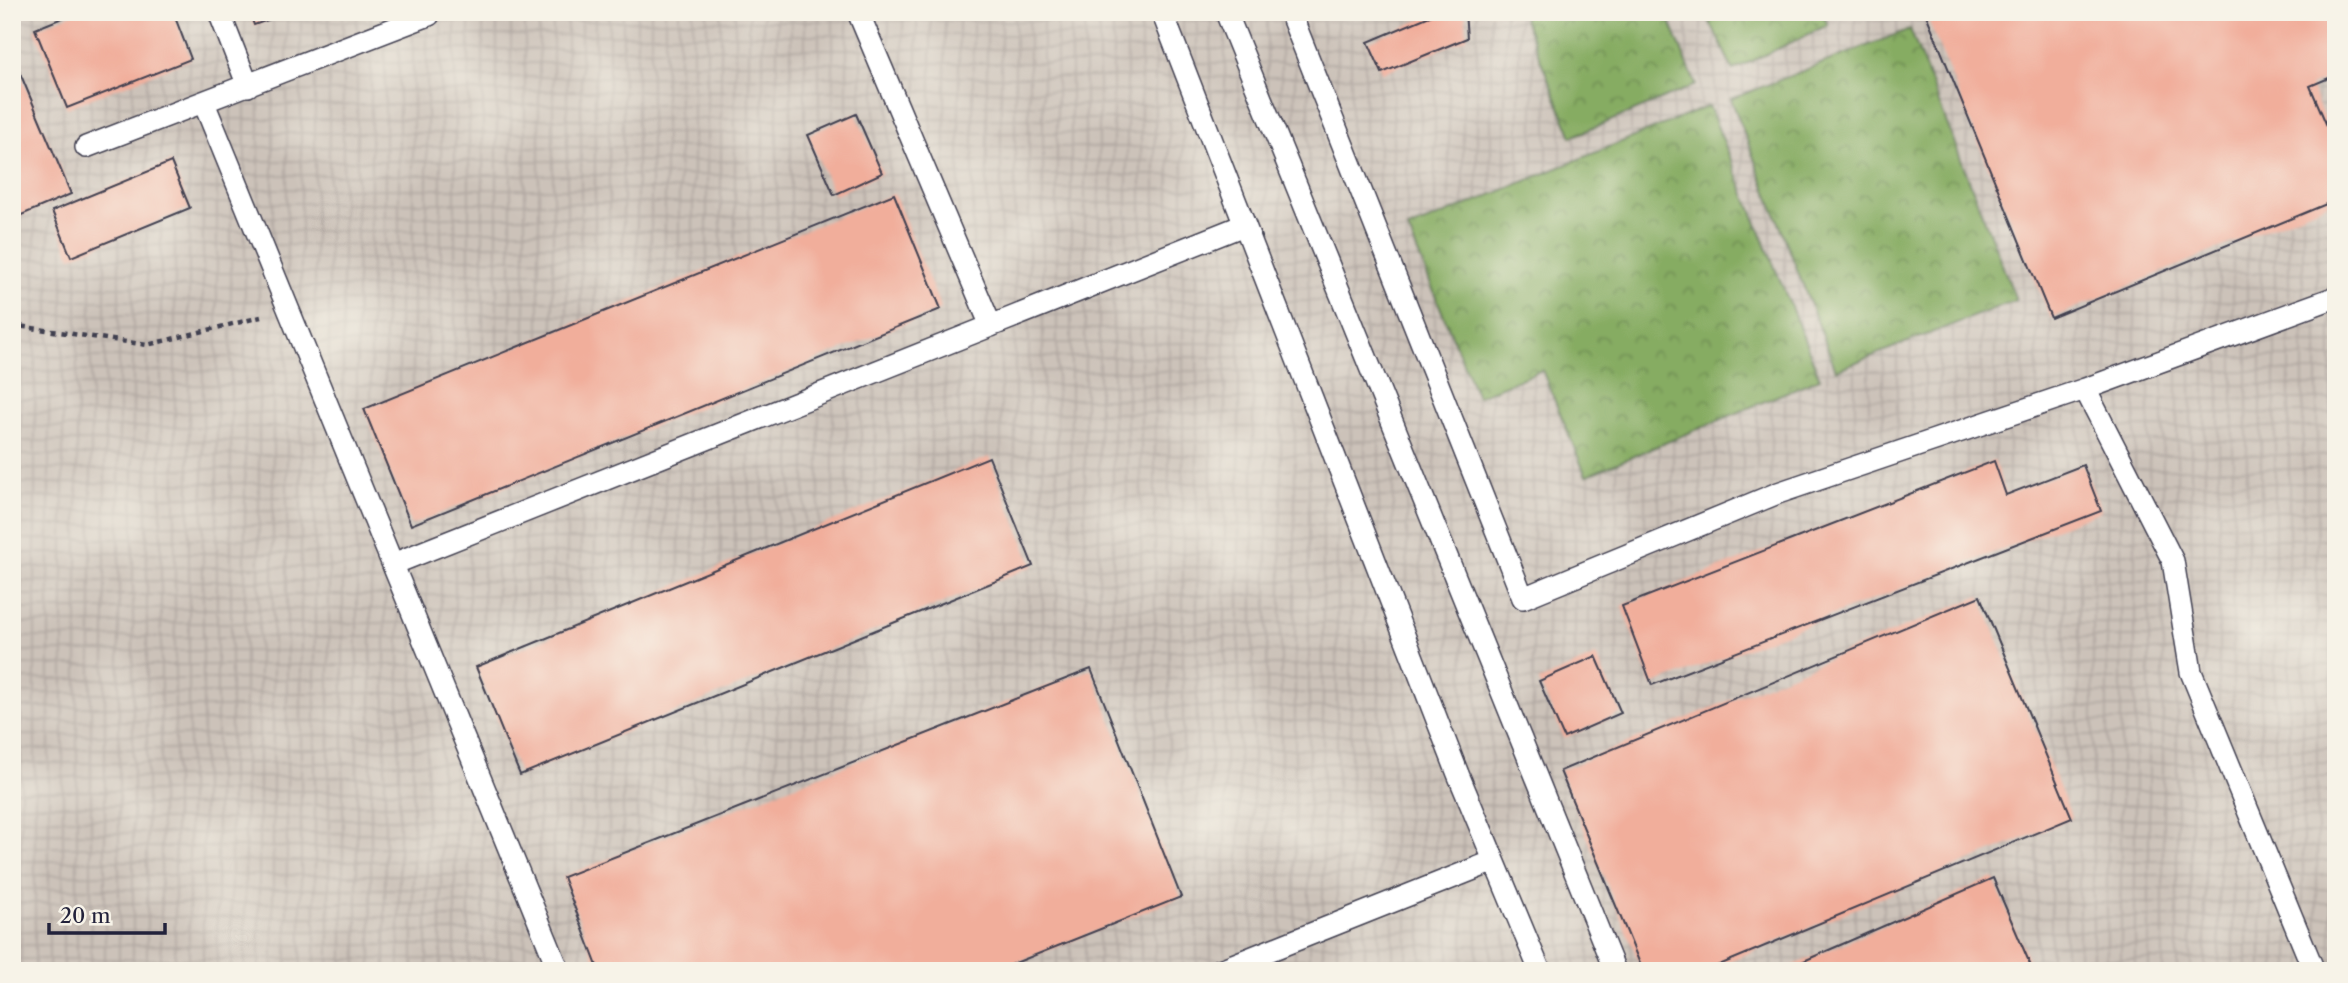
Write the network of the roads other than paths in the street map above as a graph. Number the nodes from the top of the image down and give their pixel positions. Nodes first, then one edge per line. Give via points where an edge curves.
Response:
1 (219, 12) edge
2 (858, 12) edge
3 (1161, 12) edge
4 (1226, 12) edge
5 (1290, 12) edge
6 (429, 15) dead end
7 (248, 86) junction
8 (204, 103) junction
9 (86, 147) dead end
10 (1244, 225) junction
11 (2336, 297) edge
12 (991, 326) junction
13 (2085, 389) junction
14 (393, 564) junction
15 (1494, 861) junction
16 (559, 971) edge
17 (1218, 971) edge
18 (1540, 971) edge
19 (1615, 971) edge
20 (2314, 971) edge

1 - 7 lane
2 - 12 lane
3 - 10 lane
4 - 19 lane
5 - 13 lane via 1523,598 1778,493
6 - 7 lane
7 - 8 lane
8 - 9 lane
8 - 14 lane
10 - 12 lane
10 - 15 lane
11 - 13 lane
12 - 14 lane
13 - 20 lane via 2173,561 2191,672
14 - 16 lane
15 - 17 lane
15 - 18 lane

